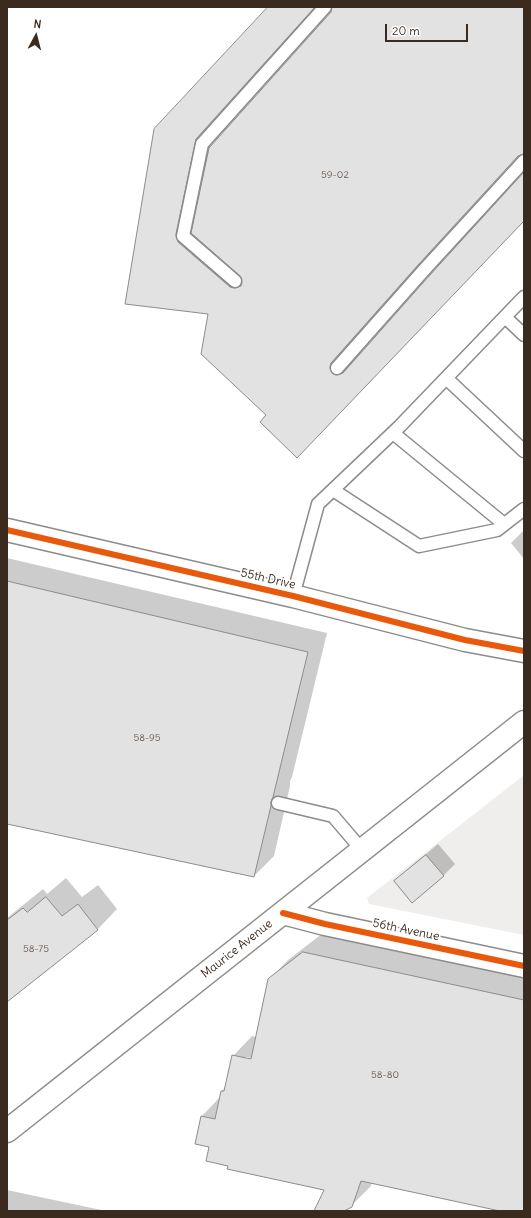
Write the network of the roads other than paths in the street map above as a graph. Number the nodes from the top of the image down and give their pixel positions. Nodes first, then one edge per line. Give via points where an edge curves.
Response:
1 (325, 7) edge
2 (524, 161) edge
3 (235, 281) dead end
4 (524, 297) edge
5 (504, 317) junction
6 (524, 335) edge
7 (337, 368) dead end
8 (446, 378) junction
9 (393, 433) junction
10 (524, 451) edge
11 (333, 490) junction
12 (524, 509) edge
13 (504, 524) junction
14 (7, 530) edge
15 (293, 596) junction
16 (524, 651) edge
17 (524, 722) edge
18 (278, 803) dead end
19 (362, 850) junction
20 (283, 913) junction
21 (524, 966) edge
22 (7, 1131) edge

1 - 3 lane via 202,144 183,236
2 - 7 lane
4 - 5 lane
5 - 6 lane
5 - 8 lane
8 - 9 lane
8 - 10 lane
9 - 11 lane
9 - 13 lane
11 - 13 lane via 419,546 497,530
11 - 15 lane via 318,504
12 - 13 lane
14 - 15 street, 55th Drive
15 - 16 street, 55th Drive via 465,640
17 - 19 street, Maurice Avenue
18 - 19 lane via 332,816
19 - 20 street, Maurice Avenue
20 - 21 street, 56th Avenue
20 - 22 street, Maurice Avenue

